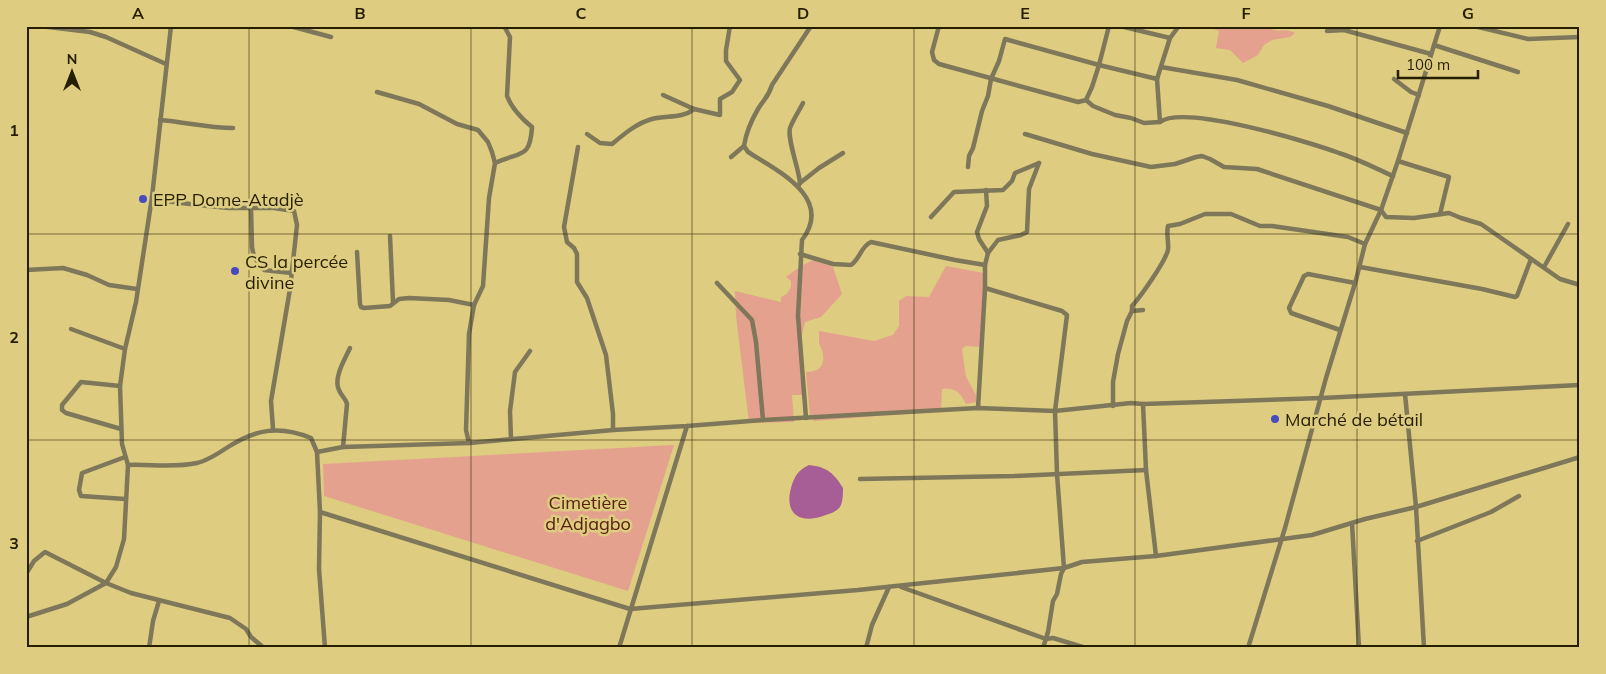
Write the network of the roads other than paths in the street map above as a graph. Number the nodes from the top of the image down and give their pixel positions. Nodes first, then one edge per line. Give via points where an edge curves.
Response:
1 (40, 26) edge
2 (171, 26) edge
3 (290, 26) edge
4 (504, 26) edge
5 (730, 26) edge
6 (810, 26) edge
7 (939, 26) edge
8 (1109, 26) edge
9 (1120, 26) edge
10 (1179, 26) edge
11 (1440, 26) edge
12 (1474, 26) edge
13 (1327, 31) dead end
14 (331, 37) dead end
15 (1580, 37) edge
16 (1170, 38) junction
17 (1434, 45) junction
18 (1432, 54) junction
19 (166, 64) junction
20 (1099, 65) junction
21 (1161, 67) junction
22 (1518, 72) dead end
23 (991, 79) junction
24 (1157, 79) junction
25 (1394, 79) dead end
26 (378, 92) dead end
27 (663, 95) dead end
28 (1419, 95) junction
29 (1086, 100) junction
30 (803, 103) dead end
31 (694, 109) junction
32 (160, 120) junction
33 (1160, 122) junction
34 (232, 128) dead end
35 (1407, 132) junction
36 (587, 134) dead end
37 (1025, 134) dead end
38 (744, 146) junction
39 (578, 147) dead end
40 (843, 154) dead end
41 (731, 157) dead end
42 (1398, 161) junction
43 (495, 164) junction
44 (968, 167) dead end
45 (1393, 176) junction
46 (799, 184) junction
47 (986, 190) junction
48 (152, 198) junction
49 (251, 208) junction
50 (1381, 210) junction
51 (1440, 214) junction
52 (931, 217) dead end
53 (1568, 224) dead end
54 (390, 236) dead end
55 (1365, 244) junction
56 (357, 252) dead end
57 (988, 253) junction
58 (800, 254) junction
59 (1531, 259) junction
60 (985, 265) junction
61 (1360, 267) junction
62 (1544, 267) junction
63 (26, 270) edge
64 (291, 272) junction
65 (717, 283) dead end
66 (1355, 283) junction
67 (1580, 285) edge
68 (985, 288) junction
69 (137, 289) junction
70 (393, 302) junction
71 (474, 305) junction
72 (1143, 310) dead end
73 (1132, 311) junction
74 (70, 329) dead end
75 (1340, 330) junction
76 (350, 348) dead end
77 (125, 349) junction
78 (530, 351) dead end
79 (1580, 385) edge
80 (120, 386) junction
81 (1405, 394) junction
82 (1322, 398) junction
83 (1143, 404) junction
84 (1113, 406) junction
85 (978, 408) junction
86 (1055, 411) junction
87 (806, 418) junction
88 (763, 420) junction
89 (687, 426) junction
90 (121, 429) junction
91 (273, 429) junction
92 (613, 430) junction
93 (511, 439) junction
94 (469, 443) junction
95 (343, 447) junction
96 (317, 452) junction
97 (125, 457) junction
98 (1580, 457) edge
99 (128, 466) junction
100 (1146, 470) junction
101 (1057, 474) junction
102 (860, 479) dead end
103 (1519, 496) dead end
104 (124, 499) junction
105 (1416, 507) junction
106 (320, 512) junction
107 (1352, 523) junction
108 (1282, 539) junction
109 (1417, 540) junction
110 (1156, 556) junction
111 (1064, 568) junction
112 (26, 574) edge
113 (106, 583) junction
114 (889, 586) junction
115 (897, 586) junction
116 (159, 601) junction
117 (630, 609) junction
118 (26, 617) edge
119 (1046, 639) junction
120 (149, 648) edge
121 (264, 648) edge
122 (325, 648) edge
123 (619, 648) edge
124 (866, 648) edge
125 (1043, 648) edge
126 (1086, 648) edge
127 (1248, 648) edge
128 (1359, 648) edge
129 (1424, 648) edge

1 - 19 street via 90,32
2 - 19 street
3 - 14 street
4 - 43 street via 510,37 507,96 521,118 532,127 529,146 524,153
5 - 31 street via 726,61 740,80 732,92 720,99 720,115
6 - 38 street via 759,108 746,132
7 - 23 street via 932,52 934,60
8 - 20 street
9 - 16 street
10 - 16 street
11 - 17 street
12 - 15 street via 1528,39
13 - 18 street via 1344,30
16 - 21 street
17 - 18 street
17 - 22 street
18 - 28 street
19 - 32 street
20 - 23 street via 1005,39
20 - 24 street
20 - 29 street
21 - 24 street
21 - 35 street via 1237,80
23 - 29 street via 1078,102
23 - 44 street
24 - 33 street
25 - 28 street
26 - 43 street via 419,104 457,124 478,130 488,142
27 - 31 street
28 - 35 street
29 - 33 street via 1115,115 1144,123
30 - 46 street via 789,135
31 - 36 street via 686,115 639,124 612,144 600,143
32 - 34 street
32 - 48 street
33 - 45 street via 1165,118 1190,118 1260,129 1340,153
35 - 42 street
37 - 50 street via 1151,167 1202,156 1224,167 1256,169
38 - 41 street
38 - 46 street via 748,152
39 - 92 street via 564,227 567,242 577,254 577,282 588,298 606,355
40 - 46 street
42 - 45 street
42 - 51 street via 1449,177
43 - 71 street via 489,198 483,286
45 - 50 street
46 - 58 street via 811,210
47 - 52 street via 954,192
47 - 57 street via 987,206 977,232
47 - 57 street via 1003,190 1015,173 1039,163 1029,189 1027,232 998,240
48 - 49 street
48 - 69 street
49 - 64 street via 250,235 254,257 264,270
49 - 64 street via 294,211 296,225
50 - 51 street via 1386,217 1393,218
50 - 55 street
51 - 59 street via 1449,213 1481,224
53 - 62 street
54 - 70 street
55 - 61 street
55 - 73 street via 1348,237 1260,226 1231,214 1205,214 1168,226 1168,249 1159,269 1132,306
56 - 70 street via 361,307 390,306
57 - 60 street
58 - 60 street via 851,266 871,242
58 - 87 street via 798,316
59 - 61 street via 1515,297
59 - 62 street
60 - 68 street
61 - 66 street
62 - 67 street via 1560,279
63 - 69 street via 63,268 110,285
64 - 91 street via 271,401
65 - 88 street via 752,320
66 - 75 street
66 - 75 street via 1308,274 1304,276 1289,308 1291,312
68 - 85 street
68 - 86 street via 1067,315
69 - 77 street
70 - 71 street via 429,298
71 - 94 street via 469,334 466,430
72 - 73 street
73 - 84 street via 1116,364
74 - 77 street
75 - 82 street
76 - 95 street via 338,384 347,404
77 - 80 street
78 - 93 street via 515,372 510,411
79 - 81 street
80 - 90 street
80 - 90 street via 81,382 62,405 62,410
81 - 82 street
81 - 105 street
82 - 83 street
82 - 108 street
83 - 84 street
83 - 100 street
84 - 86 street
85 - 86 street
85 - 87 street
86 - 101 street
87 - 88 street
88 - 89 street
89 - 92 street
89 - 117 street
90 - 97 street
91 - 96 street via 298,432 311,438
91 - 99 street via 238,440 198,463
92 - 93 street
93 - 94 street
94 - 95 street
95 - 96 street
96 - 106 street
97 - 99 street
97 - 104 street via 82,473 79,490 81,496
98 - 105 street
99 - 104 street
100 - 101 street
100 - 110 street
101 - 102 street
101 - 111 street
103 - 109 street via 1491,512
104 - 113 street via 124,539 116,567
105 - 107 street
105 - 109 street
106 - 117 street
106 - 122 street via 319,569
107 - 108 street via 1312,535
107 - 128 street
108 - 110 street
108 - 127 street
109 - 129 street
110 - 111 street via 1082,562
111 - 115 street
111 - 119 street via 1053,601
112 - 113 street via 45,552
113 - 116 street
113 - 118 street via 67,604
114 - 115 street
114 - 117 street
114 - 124 street
115 - 119 street
116 - 120 street
116 - 121 street via 230,618
117 - 123 street
119 - 125 street
119 - 126 street via 1053,638

